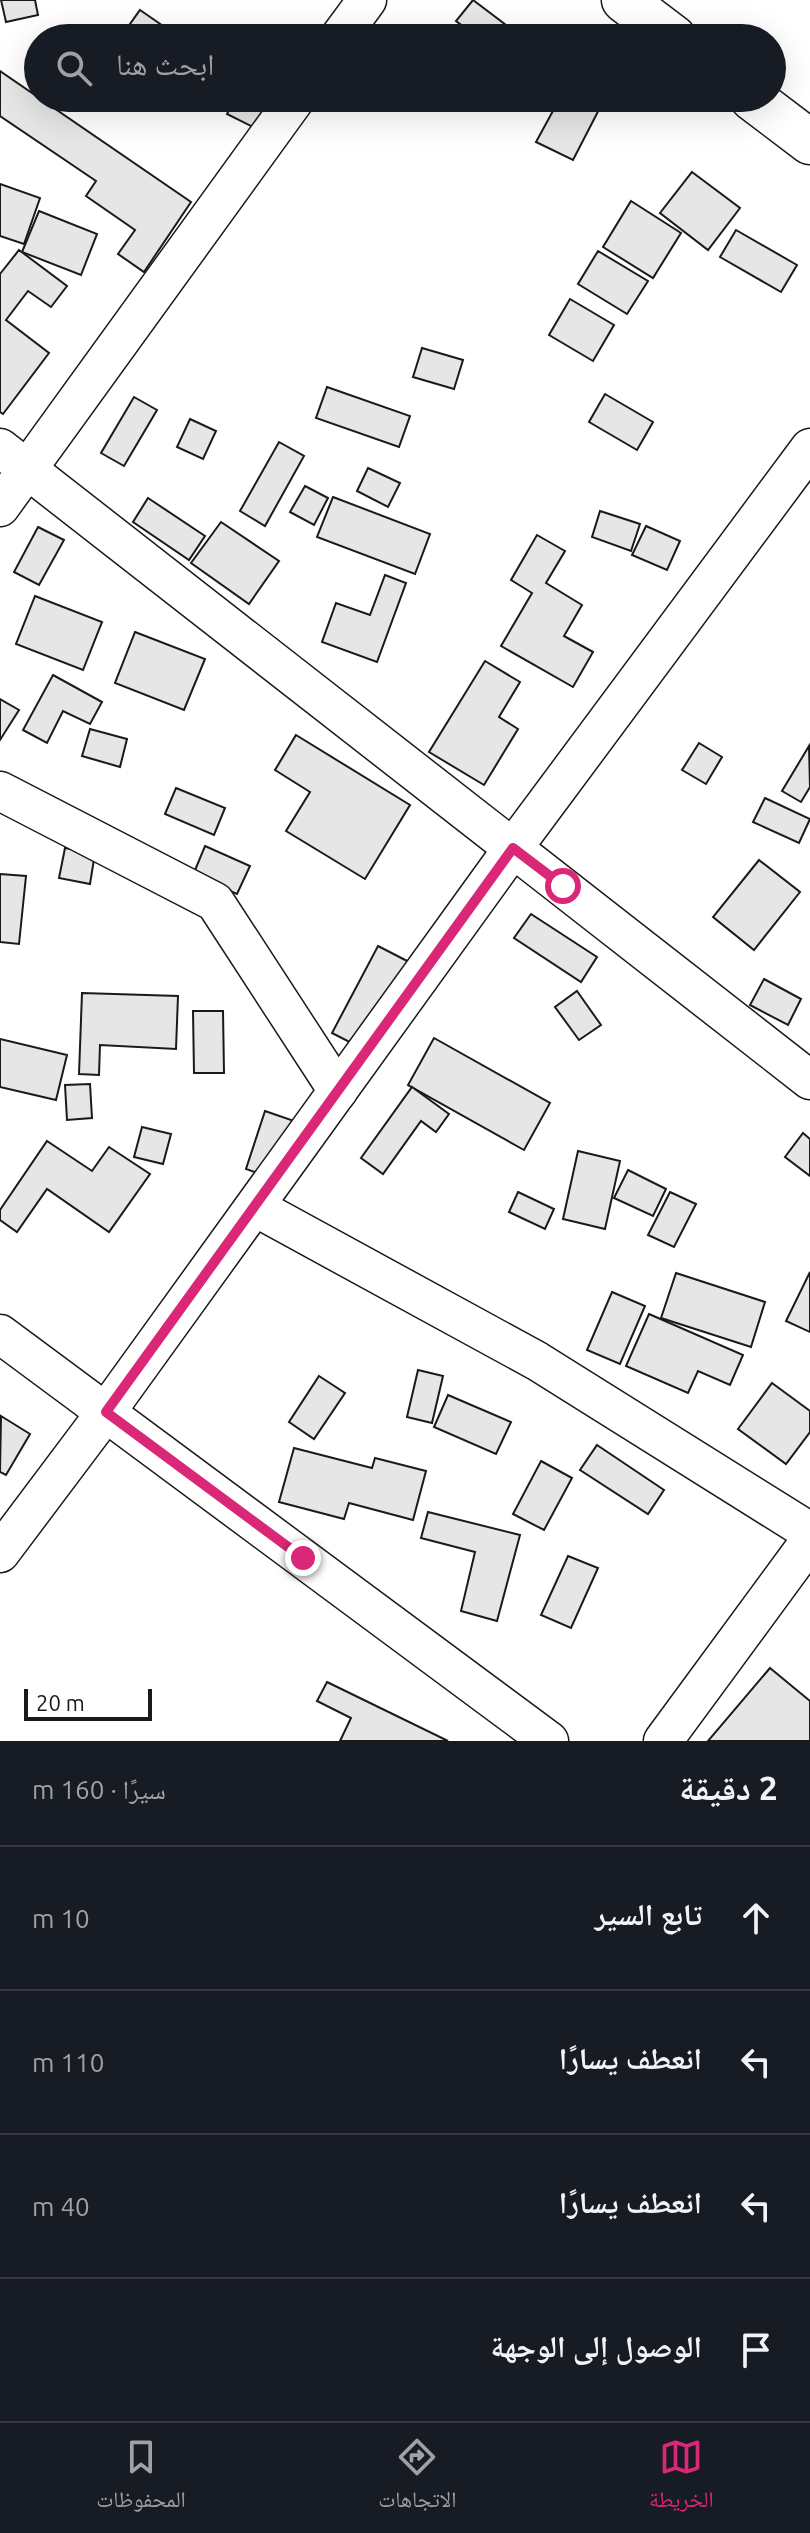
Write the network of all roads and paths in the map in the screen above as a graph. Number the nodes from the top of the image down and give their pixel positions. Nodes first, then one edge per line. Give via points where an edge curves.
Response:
1 (367, 0) edge
2 (624, 0) edge
3 (349, 24) edge
4 (656, 24) edge
5 (285, 112) edge
6 (770, 112) edge
7 (810, 142) edge
8 (810, 448) edge
9 (14, 459) edge
10 (0, 507) edge
11 (0, 791) edge
12 (513, 848) junction
13 (810, 1080) edge
14 (338, 1091) junction
15 (255, 1207) junction
16 (0, 1334) edge
17 (106, 1412) junction
18 (810, 1532) edge
19 (810, 1541) edge
20 (0, 1553) edge
21 (549, 1741) edge
22 (663, 1741) edge

1 - 3 street
2 - 4 highway
5 - 9 street
6 - 7 highway
8 - 12 street
9 - 10 street
9 - 12 street
11 - 14 street via 215,902
12 - 13 street
12 - 14 street
14 - 15 street
15 - 17 street
15 - 18 street via 537,1361
16 - 17 street
17 - 20 street
17 - 21 street
19 - 22 street

